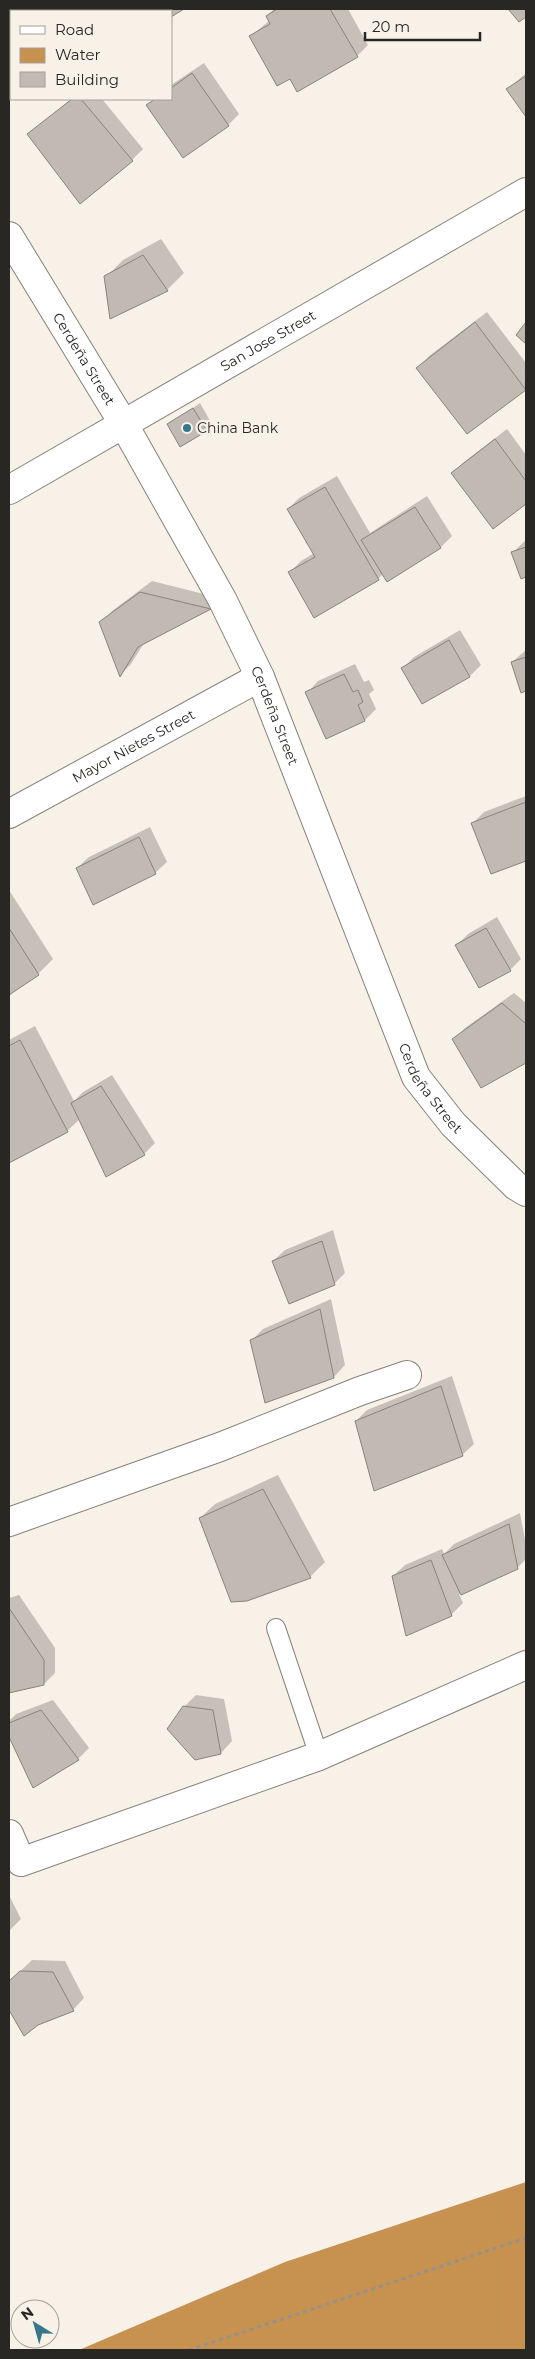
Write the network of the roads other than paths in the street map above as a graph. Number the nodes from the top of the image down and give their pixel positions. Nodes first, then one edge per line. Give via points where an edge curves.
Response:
1 (526, 192) edge
2 (9, 236) edge
3 (123, 423) junction
4 (9, 490) edge
5 (260, 677) junction
6 (9, 814) edge
7 (526, 1192) edge
8 (407, 1376) dead end
9 (9, 1522) edge
10 (276, 1628) dead end
11 (526, 1665) edge
12 (319, 1756) junction
13 (9, 1834) edge

1 - 3 street, San Jose Street
2 - 3 street, Cerdeña Street
3 - 4 street, San Jose Street
3 - 5 street, Cerdeña Street via 222,599
5 - 6 street, Mayor Nietes Street
5 - 7 street, Cerdeña Street via 416,1076 453,1124
8 - 9 street
10 - 12 lane
11 - 12 street
12 - 13 street via 21,1862

